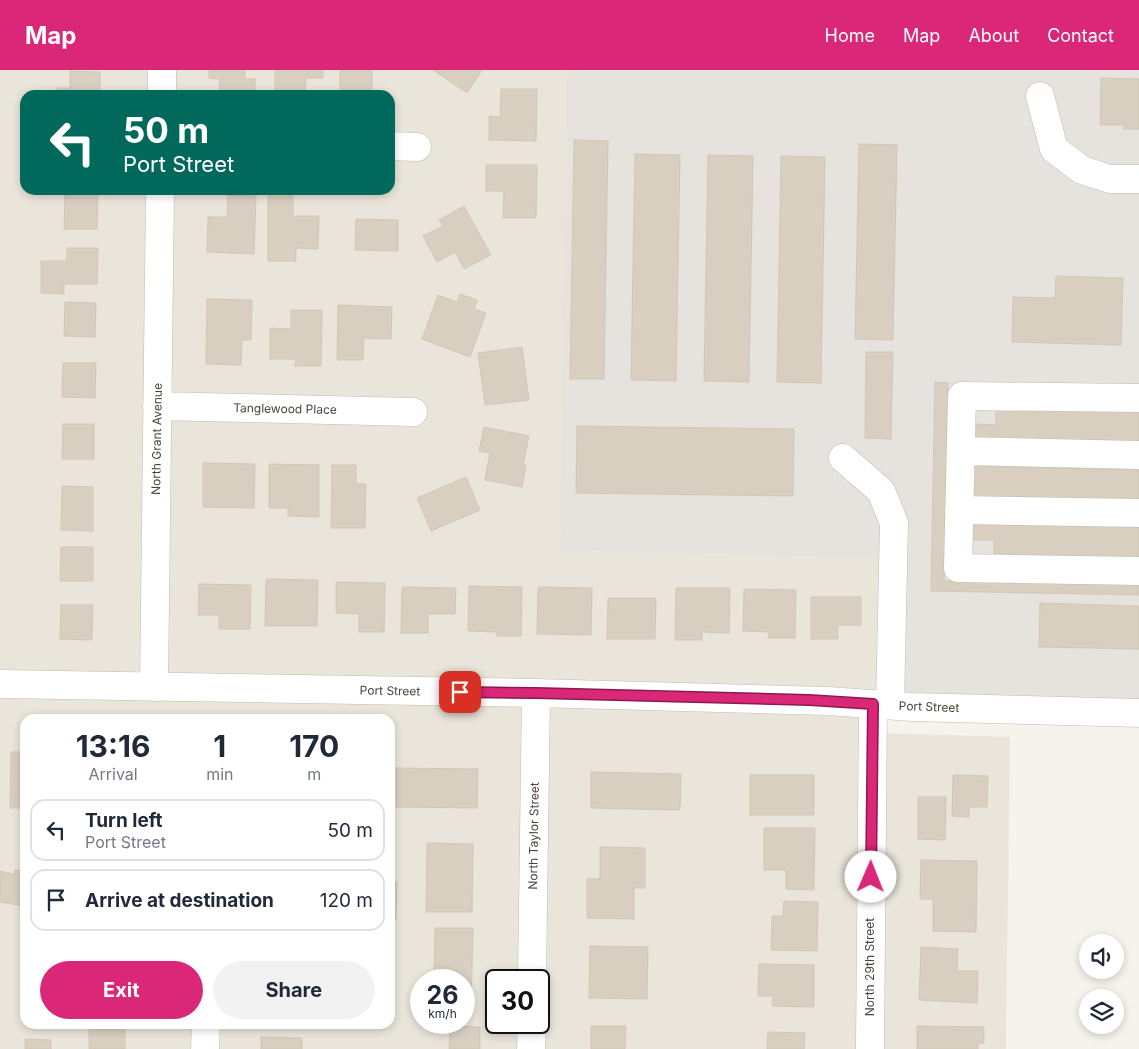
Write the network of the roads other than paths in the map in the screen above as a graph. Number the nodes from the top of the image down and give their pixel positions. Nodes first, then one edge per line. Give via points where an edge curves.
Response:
1 (162, 70) edge
2 (162, 90) edge
3 (1040, 96) dead end
4 (395, 146) edge
5 (417, 147) dead end
6 (1139, 179) edge
7 (160, 195) edge
8 (1139, 398) edge
9 (157, 406) junction
10 (413, 412) dead end
11 (961, 451) junction
12 (1139, 455) edge
13 (843, 458) dead end
14 (959, 510) junction
15 (1139, 513) edge
16 (1139, 571) edge
17 (0, 684) edge
18 (154, 688) junction
19 (536, 693) junction
20 (881, 705) junction
21 (1139, 713) edge
22 (532, 969) edge
23 (206, 1029) edge
24 (532, 1034) edge
25 (205, 1049) edge
26 (532, 1049) edge
27 (870, 1049) edge

1 - 2 street
3 - 6 street via 1054,149 1082,170 1110,179
4 - 5 street
7 - 9 street, North Grant Avenue
8 - 11 street via 962,396
9 - 10 street, Tanglewood Place
9 - 18 street, North Grant Avenue
11 - 12 street
11 - 14 street
13 - 20 street, North 29th Street via 881,491 894,523
14 - 15 street
14 - 16 street via 958,568
17 - 18 street, Port Street
18 - 19 street, Port Street
19 - 20 street, Port Street via 818,700
19 - 22 street, North Taylor Street
20 - 21 street, Port Street
20 - 27 street, North 29th Street
23 - 25 street
24 - 26 street

